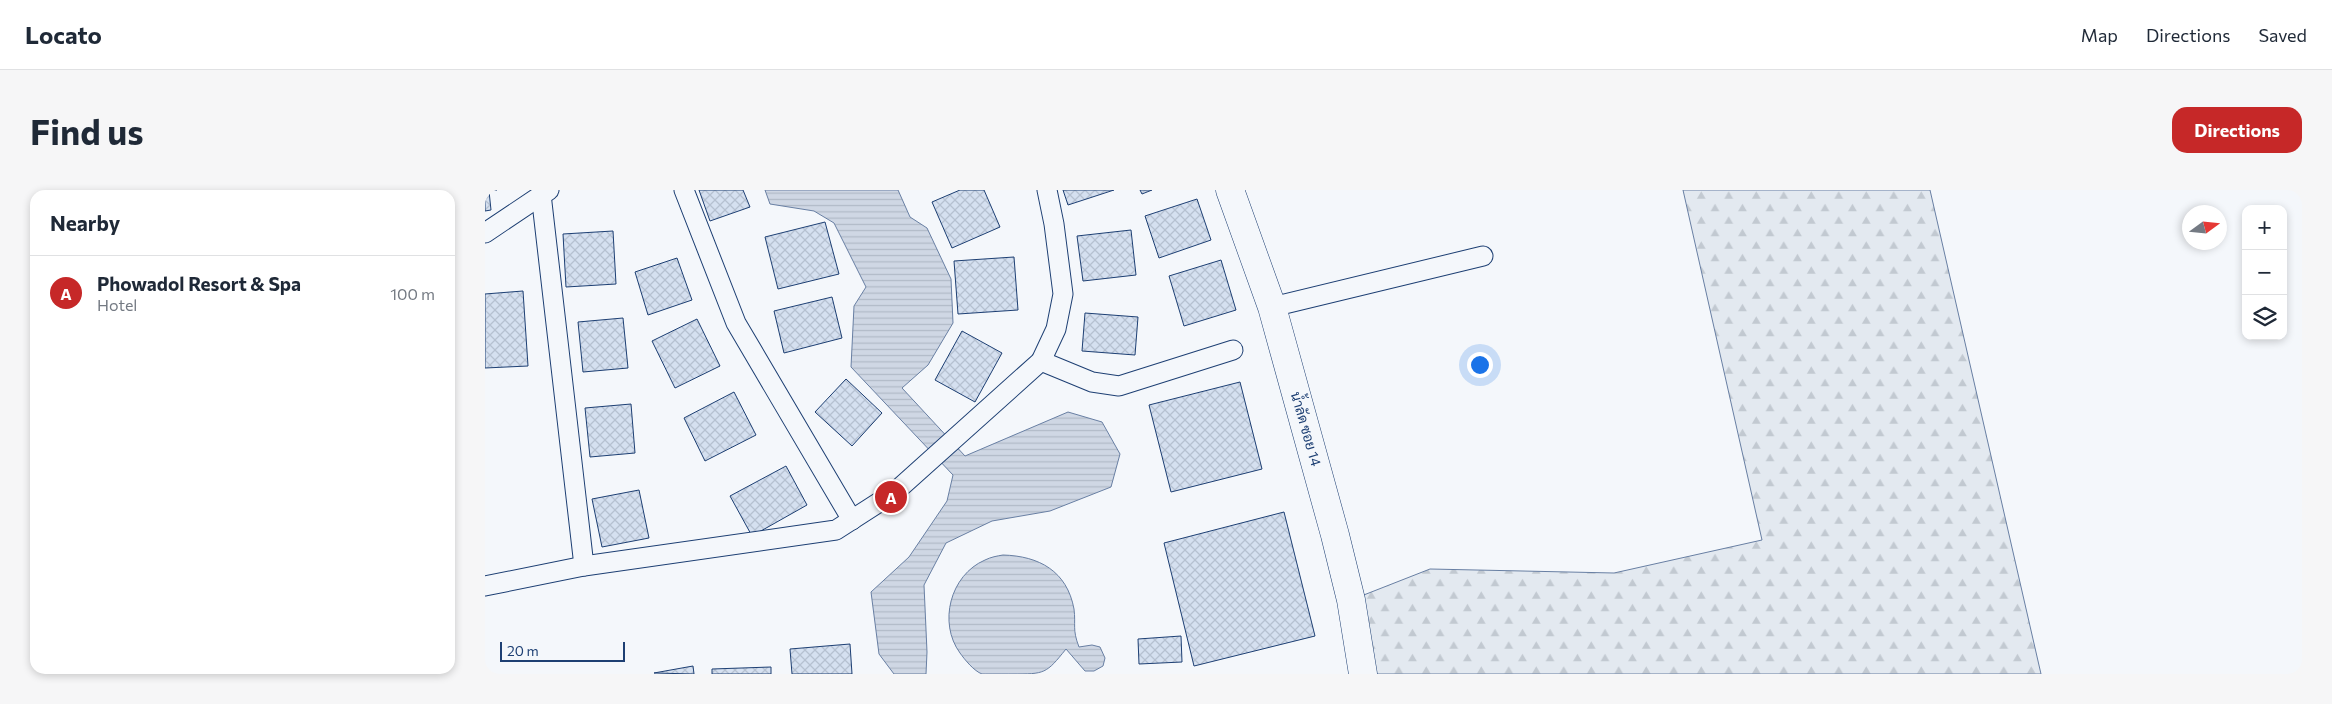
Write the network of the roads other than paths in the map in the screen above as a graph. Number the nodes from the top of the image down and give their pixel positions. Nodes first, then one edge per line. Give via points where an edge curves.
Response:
1 (684, 190) edge
2 (1047, 190) edge
3 (1230, 190) edge
4 (545, 192) edge
5 (485, 233) edge
6 (1483, 256) dead end
7 (1272, 307) junction
8 (1233, 350) dead end
9 (1041, 361) junction
10 (852, 520) junction
11 (584, 566) junction
12 (485, 586) edge
13 (1363, 674) edge

1 - 10 lane via 736,323
2 - 9 lane via 1063,294 1056,329
3 - 7 street, น้ำลัด ซอย 14
4 - 5 lane
4 - 11 lane
6 - 7 lane
7 - 13 street, น้ำลัด ซอย 14 via 1335,535 1351,600
8 - 9 lane via 1119,386 1092,382
9 - 10 lane via 895,492
10 - 11 lane via 836,530
11 - 12 lane

